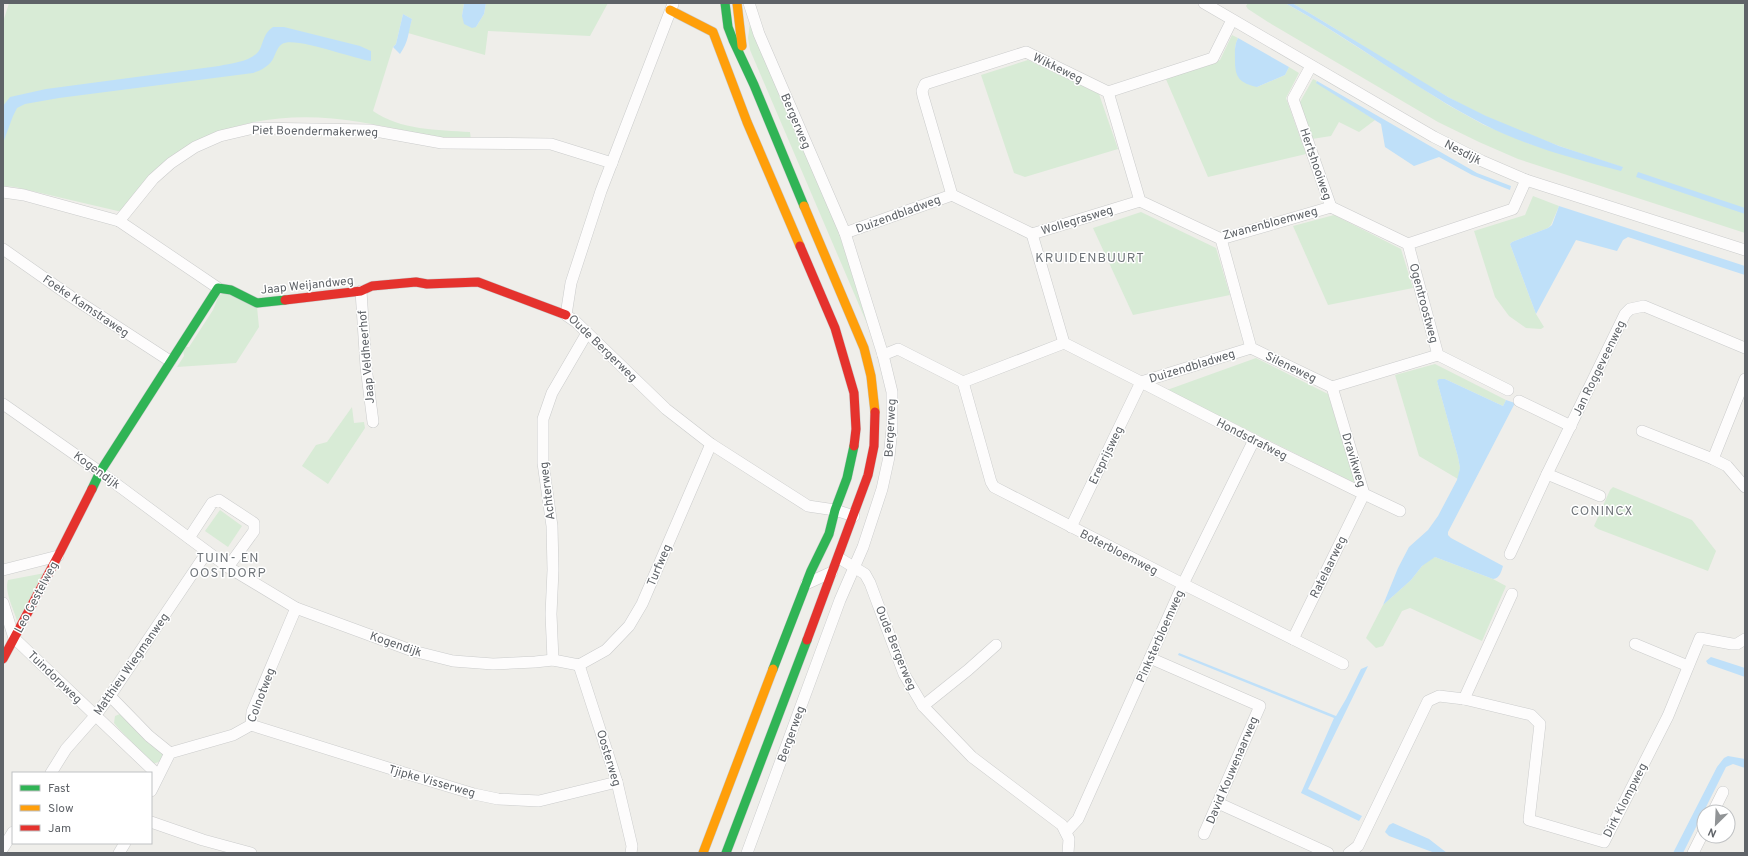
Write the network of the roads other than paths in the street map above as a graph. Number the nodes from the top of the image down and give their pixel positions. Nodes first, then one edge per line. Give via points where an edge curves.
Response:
1 (726, 3) edge
2 (737, 3) edge
3 (749, 3) edge
4 (1204, 3) edge
5 (672, 6) edge
6 (1232, 20) junction
7 (744, 62) junction
8 (1311, 66) junction
9 (1108, 92) junction
10 (612, 163) junction
11 (1526, 180) junction
12 (3, 192) edge
13 (952, 195) junction
14 (1140, 201) junction
15 (1331, 207) junction
16 (119, 221) junction
17 (845, 233) junction
18 (1032, 234) junction
19 (1221, 239) junction
20 (1408, 244) junction
21 (3, 249) edge
22 (1745, 250) edge
23 (218, 288) junction
24 (361, 291) junction
25 (566, 315) junction
26 (588, 333) junction
27 (1064, 343) junction
28 (1251, 348) junction
29 (1745, 348) edge
30 (883, 355) junction
31 (1438, 355) junction
32 (170, 361) junction
33 (1745, 379) edge
34 (963, 382) junction
35 (1141, 382) junction
36 (1332, 388) junction
37 (1508, 390) dead end
38 (1519, 401) dead end
39 (3, 404) edge
40 (373, 422) dead end
41 (1571, 426) junction
42 (1642, 431) dead end
43 (1254, 440) junction
44 (711, 444) junction
45 (1713, 459) junction
46 (100, 472) junction
47 (1547, 474) junction
48 (1745, 487) edge
49 (1364, 494) junction
50 (1600, 496) dead end
51 (835, 510) junction
52 (1400, 511) dead end
53 (854, 516) junction
54 (1071, 527) junction
55 (189, 538) junction
56 (207, 552) junction
57 (1510, 554) dead end
58 (58, 556) junction
59 (839, 558) junction
60 (228, 567) junction
61 (855, 568) junction
62 (3, 570) edge
63 (832, 572) junction
64 (806, 584) junction
65 (1183, 584) junction
66 (1512, 594) dead end
67 (3, 603) edge
68 (296, 608) junction
69 (14, 638) junction
70 (1293, 639) junction
71 (1745, 639) edge
72 (783, 643) junction
73 (1635, 644) dead end
74 (996, 645) dead end
75 (1150, 658) junction
76 (3, 659) edge
77 (553, 660) junction
78 (1343, 664) dead end
79 (798, 665) junction
80 (579, 666) junction
81 (1688, 666) junction
82 (110, 696) junction
83 (1464, 699) junction
84 (923, 706) junction
85 (95, 716) junction
86 (251, 725) junction
87 (170, 753) junction
88 (52, 772) edge
89 (158, 775) junction
90 (617, 782) junction
91 (152, 789) edge
92 (1723, 792) dead end
93 (1218, 802) junction
94 (1717, 804) edge
95 (152, 822) edge
96 (1066, 832) junction
97 (12, 834) edge
98 (1204, 834) dead end
99 (124, 844) edge
100 (1698, 844) edge
101 (3, 848) edge
102 (119, 853) edge
103 (251, 853) edge
104 (631, 853) edge
105 (703, 853) edge
106 (726, 853) edge
107 (747, 853) edge
108 (1068, 853) edge
109 (1328, 853) edge
110 (1349, 853) edge
111 (1693, 853) edge

1 - 7 street, Bergerweg via 728,27
2 - 7 street, Bergerweg
3 - 17 street, Bergerweg via 762,42
4 - 6 street, Nesdijk
5 - 10 street, Oude Bergerweg
5 - 51 street via 713,32 747,122 835,328 850,377 856,408 853,452
6 - 8 street, Nesdijk
6 - 9 street via 1213,58
7 - 53 street, Bergerweg via 858,331 869,365 875,401 874,440 871,462
8 - 11 street, Nesdijk via 1447,144
8 - 15 street, Hertshooiweg via 1293,99
9 - 13 street, Wikkeweg via 1026,52 925,84 923,96
9 - 14 street
10 - 16 street, Piet Boendermakerweg via 551,144 442,143 370,130 254,128 220,136 195,147 171,163 153,179
10 - 25 street, Oude Bergerweg via 571,283
11 - 20 street via 1513,209
11 - 22 street, Nesdijk
12 - 16 street via 24,195
13 - 17 street, Duizendbladweg
13 - 18 street, Wollegrasweg
14 - 18 street, Wollegrasweg
14 - 19 street, Zwanenbloemweg
15 - 19 street, Zwanenbloemweg
15 - 20 street, Hertshooiweg
16 - 23 street
17 - 30 street, Bergerweg
18 - 27 street
19 - 28 street, Sileneweg
20 - 31 street, Ogentroostweg
21 - 32 street, Foeke Kamstraweg
23 - 24 street, Jaap Weijandweg via 231,290 257,303
23 - 32 street
24 - 25 street, Jaap Weijandweg via 372,286 416,282 478,282
24 - 40 street, Jaap Veldheerhof
25 - 26 street, Oude Bergerweg
26 - 44 street, Oude Bergerweg via 666,409
26 - 77 street, Achterweg via 552,392 543,419 544,463 552,526 550,614
27 - 34 street
27 - 35 street, Duizendbladweg
28 - 35 street, Duizendbladweg
28 - 36 street, Sileneweg
29 - 41 street, Jan Roggeveenweg via 1644,306 1630,309 1625,314
30 - 34 street via 898,349
30 - 61 street, Bergerweg via 892,392 889,457 882,489
31 - 36 street
31 - 37 street, Ogentroostweg
32 - 46 street
33 - 45 street
34 - 54 street, Boterbloemweg via 994,487
35 - 43 street, Hondsdrafweg
35 - 54 street, Ereprijsweg
36 - 49 street, Dravikweg
38 - 41 street
39 - 46 street, Kogendijk
41 - 47 street, Jan Roggeveenweg
42 - 45 street
43 - 49 street, Hondsdrafweg
43 - 65 street, Pinksterbloemweg
44 - 51 street, Oude Bergerweg via 808,506
44 - 80 street, Turfweg via 642,604 629,626 606,650
45 - 48 street via 1727,466
46 - 55 street, Kogendijk
46 - 58 street, Leo Gestelweg
47 - 50 street
47 - 57 street, Jan Roggeveenweg
49 - 52 street, Dravikweg
49 - 70 street, Ratelaarweg
51 - 53 street, Oude Bergerweg
51 - 64 street via 829,534
53 - 59 street, Bergerweg
54 - 65 street, Boterbloemweg
55 - 56 street, Kogendijk
55 - 60 street via 212,503 219,500 254,523 254,531
56 - 60 street, Kogendijk
56 - 82 street, Matthieu Wiegmanweg
58 - 62 street, Leo Gestelweg
58 - 69 street, Leo Gestelweg
59 - 61 street, Oude Bergerweg
59 - 63 street, Bergerweg
60 - 68 street, Kogendijk
61 - 84 street, Oude Bergerweg via 865,574 870,583 904,674
61 - 107 street, Bergerweg via 840,600
63 - 64 street
63 - 79 street, Bergerweg
64 - 72 street
65 - 70 street, Boterbloemweg
65 - 75 street, Pinksterbloemweg
66 - 83 street
67 - 69 street, Tuindorpweg
68 - 77 street, Kogendijk via 413,651 453,661 493,664
68 - 86 street, Colnotweg via 252,712
69 - 76 street, Leo Gestelweg
69 - 85 street, Tuindorpweg
70 - 78 street, Boterbloemweg
71 - 81 street, Dirk Klompweg via 1732,644 1700,638
72 - 79 street
72 - 105 street
73 - 81 street
74 - 84 street
75 - 93 street, David Kouwenaarweg via 1260,706
75 - 96 street, Pinksterbloemweg via 1078,819
77 - 80 street, Kogendijk
79 - 106 street, Bergerweg
80 - 90 street, Oosterweg
81 - 83 street, Dirk Klompweg via 1668,716 1604,842 1529,820 1540,724 1531,715
82 - 85 street, Matthieu Wiegmanweg
82 - 87 street via 149,736
83 - 110 street, Dirk Klompweg via 1439,696 1428,701 1358,846
84 - 96 street, Oude Bergerweg via 972,757 1054,818
85 - 88 street, Matthieu Wiegmanweg via 66,750
85 - 89 street, Tuindorpweg
86 - 87 street, Colnotweg via 233,735
86 - 90 street, Tjipke Visserweg via 474,794 498,799 539,801
87 - 89 street
89 - 91 street
90 - 104 street, Oosterweg via 632,846
92 - 94 street
93 - 98 street, David Kouwenaarweg
93 - 109 street
95 - 103 street
96 - 108 street via 1069,839
97 - 101 street
99 - 102 street
100 - 111 street

